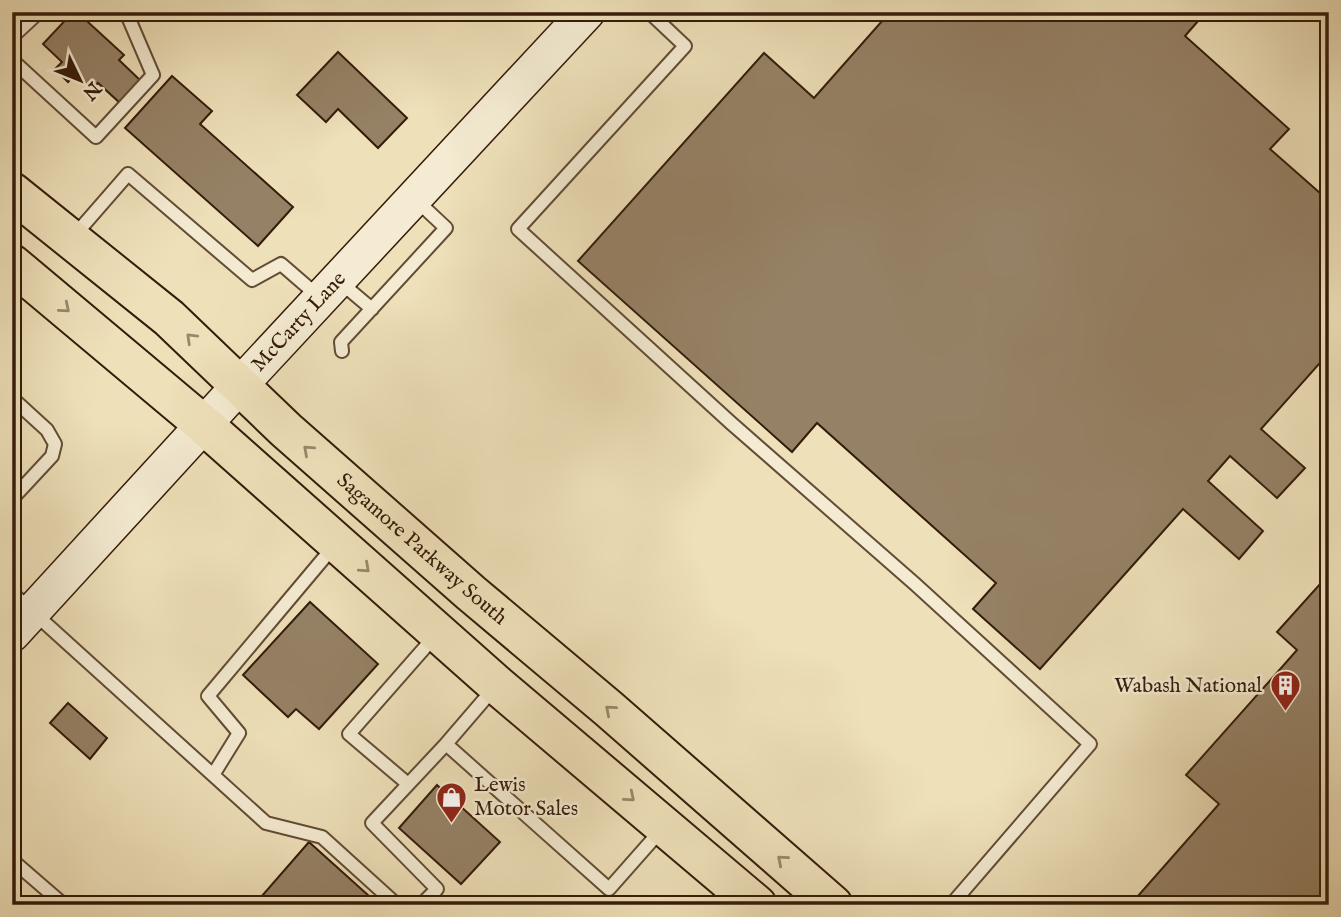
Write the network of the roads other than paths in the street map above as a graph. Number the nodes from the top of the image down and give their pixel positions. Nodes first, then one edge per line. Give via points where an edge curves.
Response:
1 (40, 12) edge
2 (126, 12) edge
3 (587, 12) edge
4 (649, 12) edge
5 (12, 37) edge
6 (12, 60) edge
7 (12, 192) edge
8 (414, 198) junction
9 (71, 239) junction
10 (12, 264) edge
11 (330, 289) junction
12 (372, 309) junction
13 (342, 351) dead end
14 (240, 385) junction
15 (12, 398) edge
16 (204, 425) junction
17 (12, 499) edge
18 (336, 543) junction
19 (19, 613) edge
20 (437, 633) junction
21 (496, 685) junction
22 (446, 744) junction
23 (212, 775) junction
24 (408, 784) junction
25 (665, 826) junction
26 (12, 860) edge
27 (735, 898) edge
28 (64, 905) edge
29 (397, 905) edge
30 (421, 905) edge
31 (833, 905) edge
32 (951, 905) edge

1 - 5 lane
2 - 6 lane via 153,75 96,138
3 - 8 main road, McCarty Lane
4 - 32 lane via 685,46 518,229 1090,744
7 - 9 main road, Sagamore Parkway South
8 - 11 main road, McCarty Lane
8 - 12 lane via 446,228
9 - 11 lane via 128,174 252,280 281,264
14 -> 9 main road, Sagamore Parkway South via 169,318
10 -> 16 main road
11 - 12 lane
11 - 14 main road, McCarty Lane
12 - 13 lane via 341,342
14 - 16 main road, McCarty Lane
31 -> 14 main road, Sagamore Parkway South via 471,593
15 - 17 lane via 47,430 55,444 52,456
16 - 18 main road
16 - 19 main road, McCarty Lane
18 -> 20 main road
18 - 23 lane via 208,696 239,733
19 - 23 lane
20 - 21 main road
20 - 24 lane via 349,734
21 - 22 lane
21 -> 25 main road
22 - 24 lane
22 - 25 lane via 609,889
23 - 29 lane via 266,822 322,837
24 - 30 lane via 372,823 437,889
25 - 27 main road
26 - 28 lane

